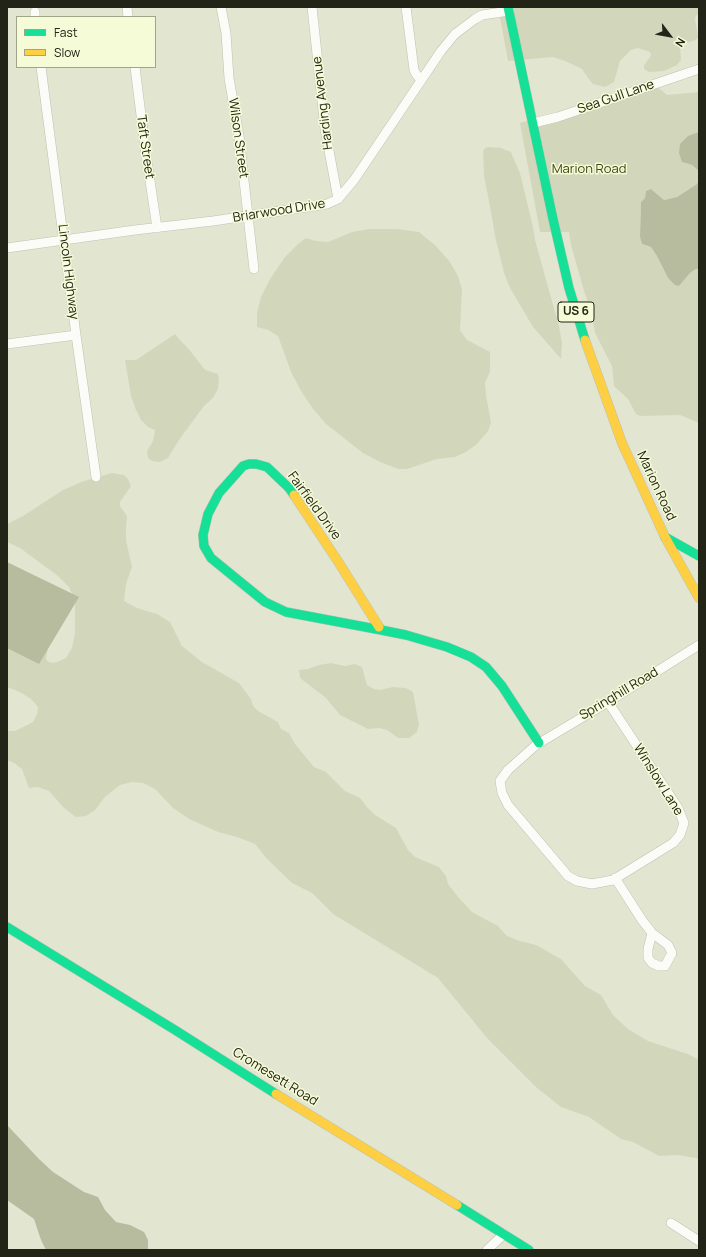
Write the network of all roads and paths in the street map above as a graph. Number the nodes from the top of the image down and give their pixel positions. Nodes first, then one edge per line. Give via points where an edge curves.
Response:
1 (221, 7) edge
2 (312, 7) edge
3 (406, 7) edge
4 (508, 9) edge
5 (41, 68) edge
6 (135, 68) edge
7 (699, 69) edge
8 (421, 80) junction
9 (532, 122) junction
10 (338, 199) junction
11 (249, 216) junction
12 (157, 228) junction
13 (64, 241) junction
14 (7, 248) edge
15 (254, 269) dead end
16 (76, 335) junction
17 (7, 344) edge
18 (96, 478) dead end
19 (665, 537) junction
20 (699, 556) edge
21 (699, 598) edge
22 (381, 630) junction
23 (699, 645) edge
24 (608, 702) junction
25 (539, 743) junction
26 (616, 878) junction
27 (7, 927) edge
28 (652, 933) dead end
29 (671, 1222) dead end
30 (504, 1234) junction
31 (699, 1241) edge
32 (487, 1250) edge
33 (529, 1250) edge

1 - 11 street, Wilson Street
2 - 10 street, Harding Avenue via 325,129
3 - 8 street via 414,70
4 - 8 street, Briarwood Drive via 482,15 465,26 448,42
4 - 9 street, Marion Road / US 6
5 - 13 street, Lincoln Highway
6 - 12 street, Taft Street
7 - 9 street, Sea Gull Lane via 558,117
8 - 10 street, Briarwood Drive via 354,180
9 - 19 street, Marion Road / US 6 via 569,288 583,335 622,443
10 - 11 street, Briarwood Drive via 327,204
11 - 12 street, Briarwood Drive
11 - 15 street, Wilson Street
12 - 13 street, Briarwood Drive
13 - 14 street, Briarwood Drive
13 - 16 street, Lincoln Highway
16 - 17 street
16 - 18 street, Lincoln Highway
19 - 20 street
19 - 21 street, Marion Road / US 6
22 - 22 street, Fairfield Drive via 289,488 267,467 256,464 243,466 219,493 208,514 203,535 204,546 212,558 260,598 286,612
22 - 25 street, Fairfield Drive via 447,647 481,664 502,686
23 - 24 street, Springhill Road
24 - 25 street, Springhill Road
24 - 26 street, Winslow Lane via 678,808 684,822 680,835 673,843
25 - 26 street, Winslow Lane via 508,770 500,781 508,805 568,876 592,884
26 - 28 street
27 - 30 street, Cromesett Road
29 - 31 street
30 - 32 street
30 - 33 street, Cromesett Road

